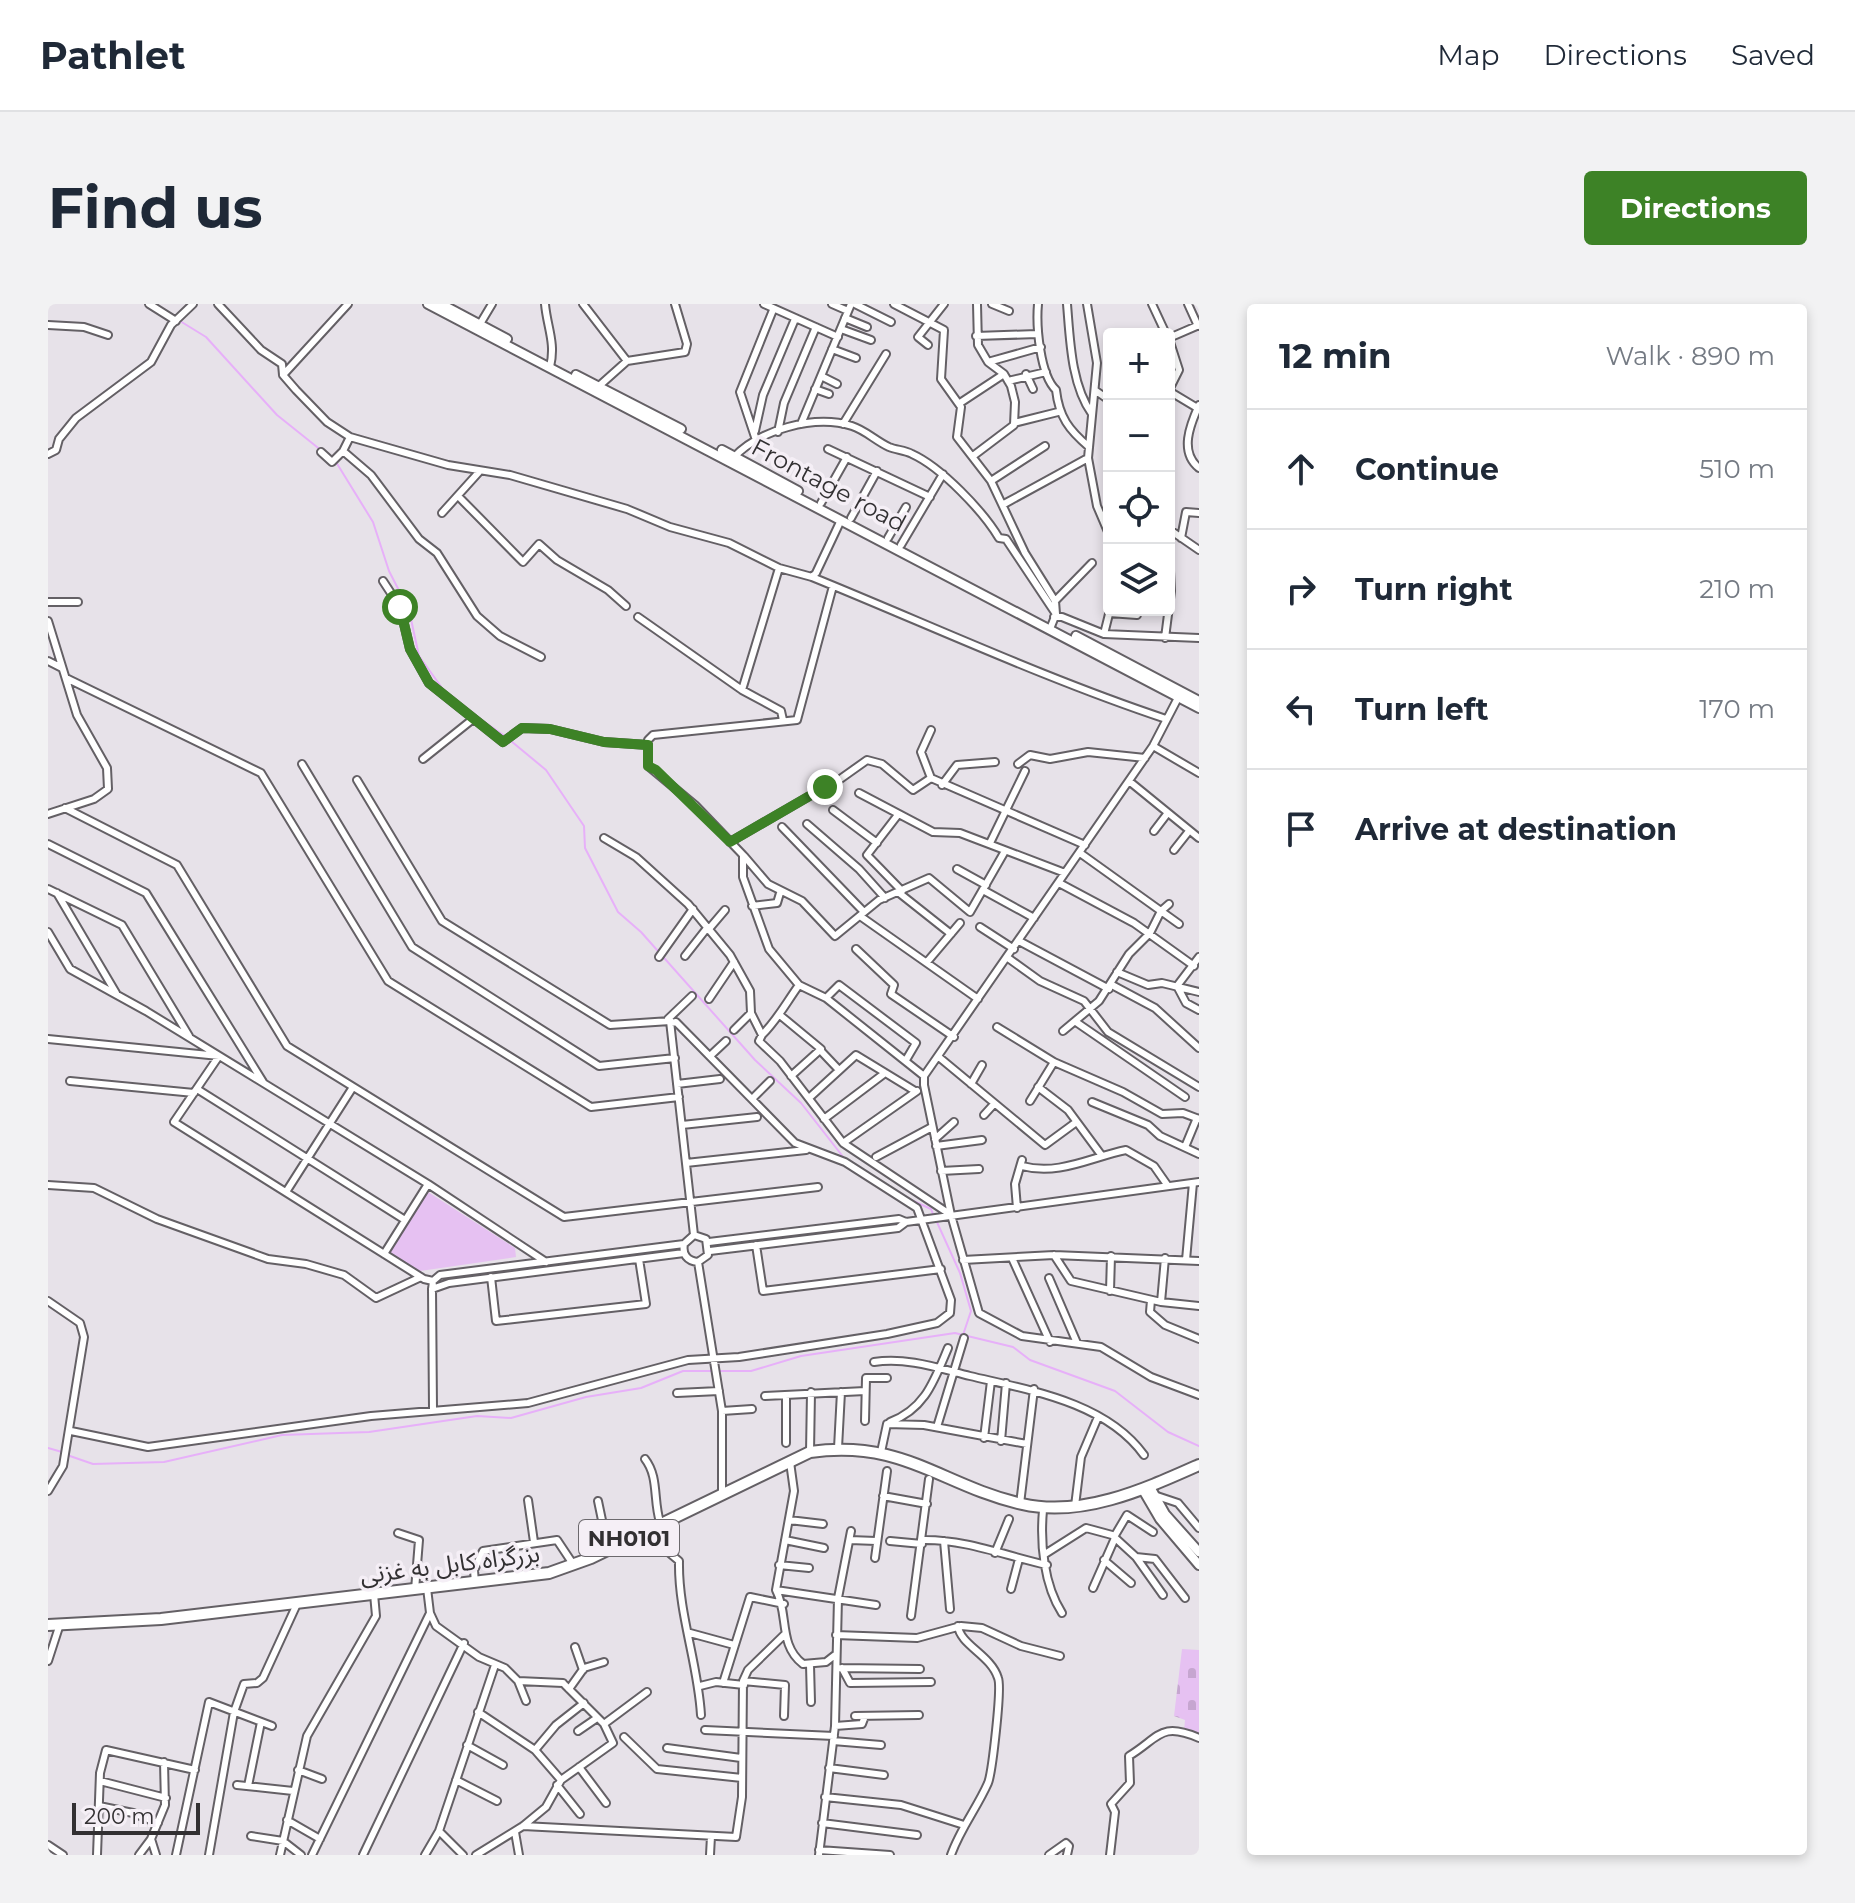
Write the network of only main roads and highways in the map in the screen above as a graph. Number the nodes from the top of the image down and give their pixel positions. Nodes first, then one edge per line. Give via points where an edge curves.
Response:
1 (428, 304) edge
2 (441, 304) edge
3 (551, 364) junction
4 (732, 459) junction
5 (846, 519) junction
6 (1053, 621) junction
7 (1180, 694) junction
8 (1199, 701) edge
9 (1199, 708) edge
10 (1199, 1465) edge
11 (1149, 1491) junction
12 (1199, 1552) edge
13 (1199, 1565) edge
14 (54, 1626) edge

1 - 3 main road
2 - 3 main road, Frontage road
3 - 4 main road
3 - 4 main road, Frontage road
4 - 5 main road
4 - 5 main road, Frontage road
5 - 6 main road
5 - 6 main road, Frontage road
6 - 7 main road, Frontage road
7 - 8 main road, Frontage road
7 - 9 main road
10 - 11 highway, بزرگراه کابل به غزنی / NH0101
11 - 12 main road
11 - 13 main road via 1160,1519
11 - 14 highway, بزرگراه کابل به غزنی / NH0101 via 1048,1508 1020,1504 904,1458 838,1448 810,1452 549,1573

